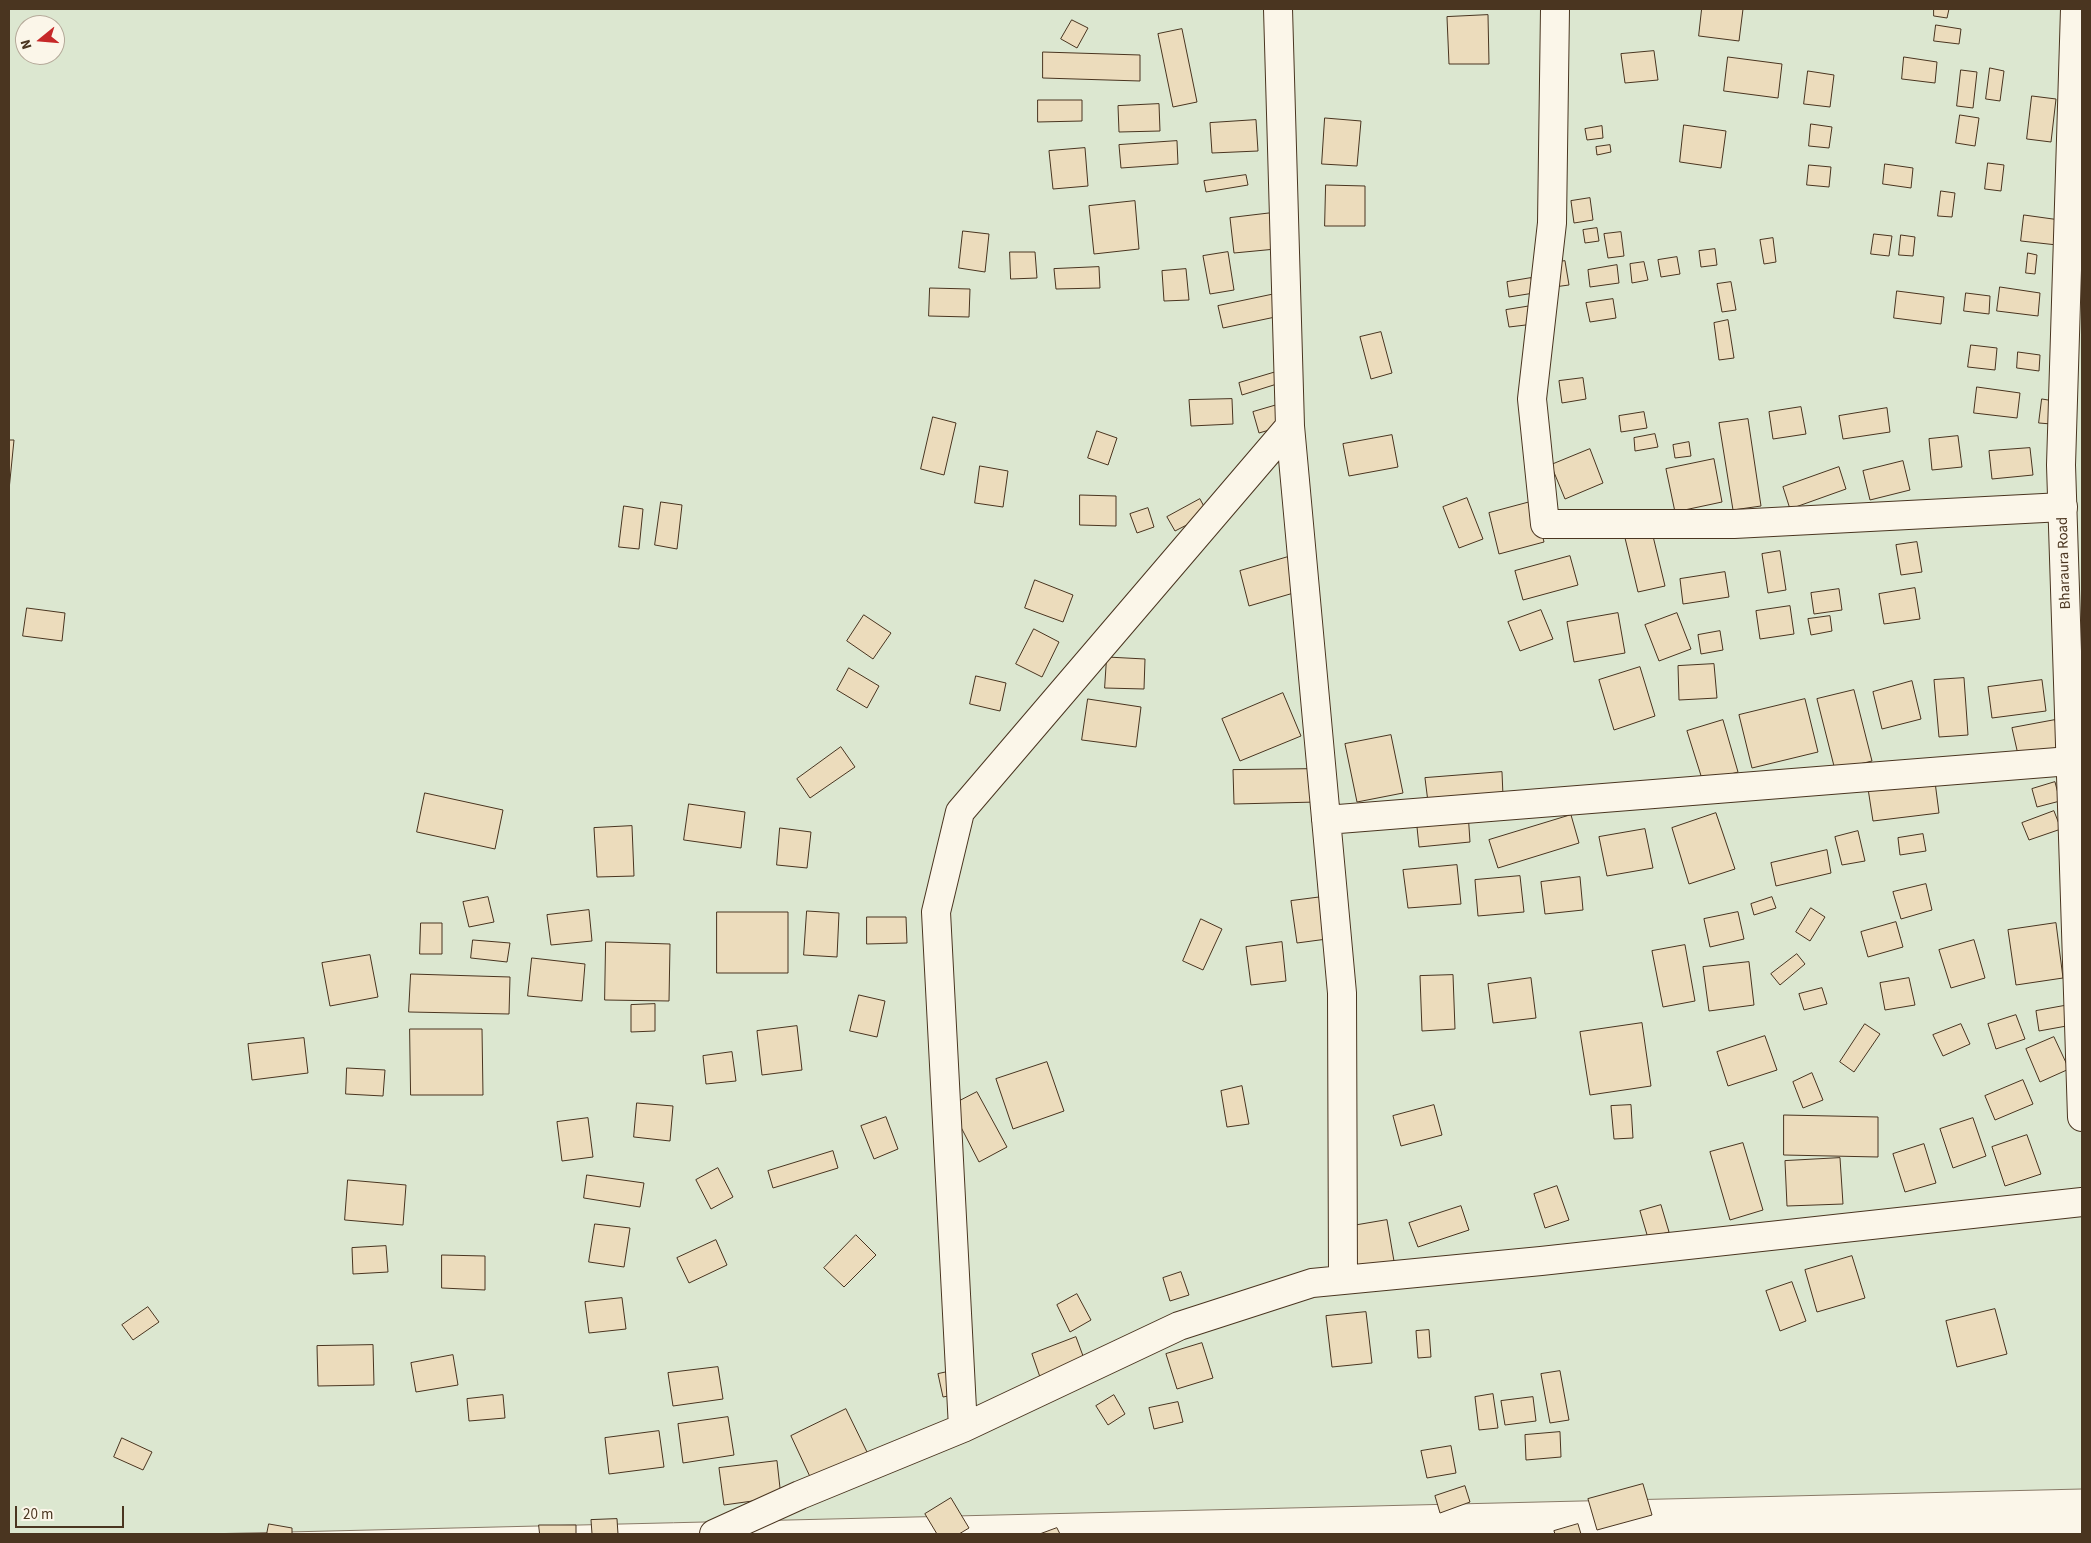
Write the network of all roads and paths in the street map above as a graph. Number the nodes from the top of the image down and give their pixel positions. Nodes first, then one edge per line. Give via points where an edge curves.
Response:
1 (1278, 9) edge
2 (1555, 9) edge
3 (2075, 9) edge
4 (1290, 426) junction
5 (2063, 507) junction
6 (2070, 761) junction
7 (1326, 820) junction
8 (2082, 1117) edge
9 (2082, 1202) edge
10 (1343, 1280) junction
11 (964, 1428) junction
12 (714, 1534) edge

1 - 4 street
2 - 5 street via 1552,223 1532,399 1545,524 1734,524
3 - 5 street, Bharaura Road
4 - 7 street
4 - 11 street via 960,812 936,912
5 - 6 street, Bharaura Road
6 - 7 street
6 - 8 street, Bharaura Road
7 - 10 street via 1342,993
9 - 10 street
10 - 11 street via 1312,1283 1178,1326
11 - 12 street

